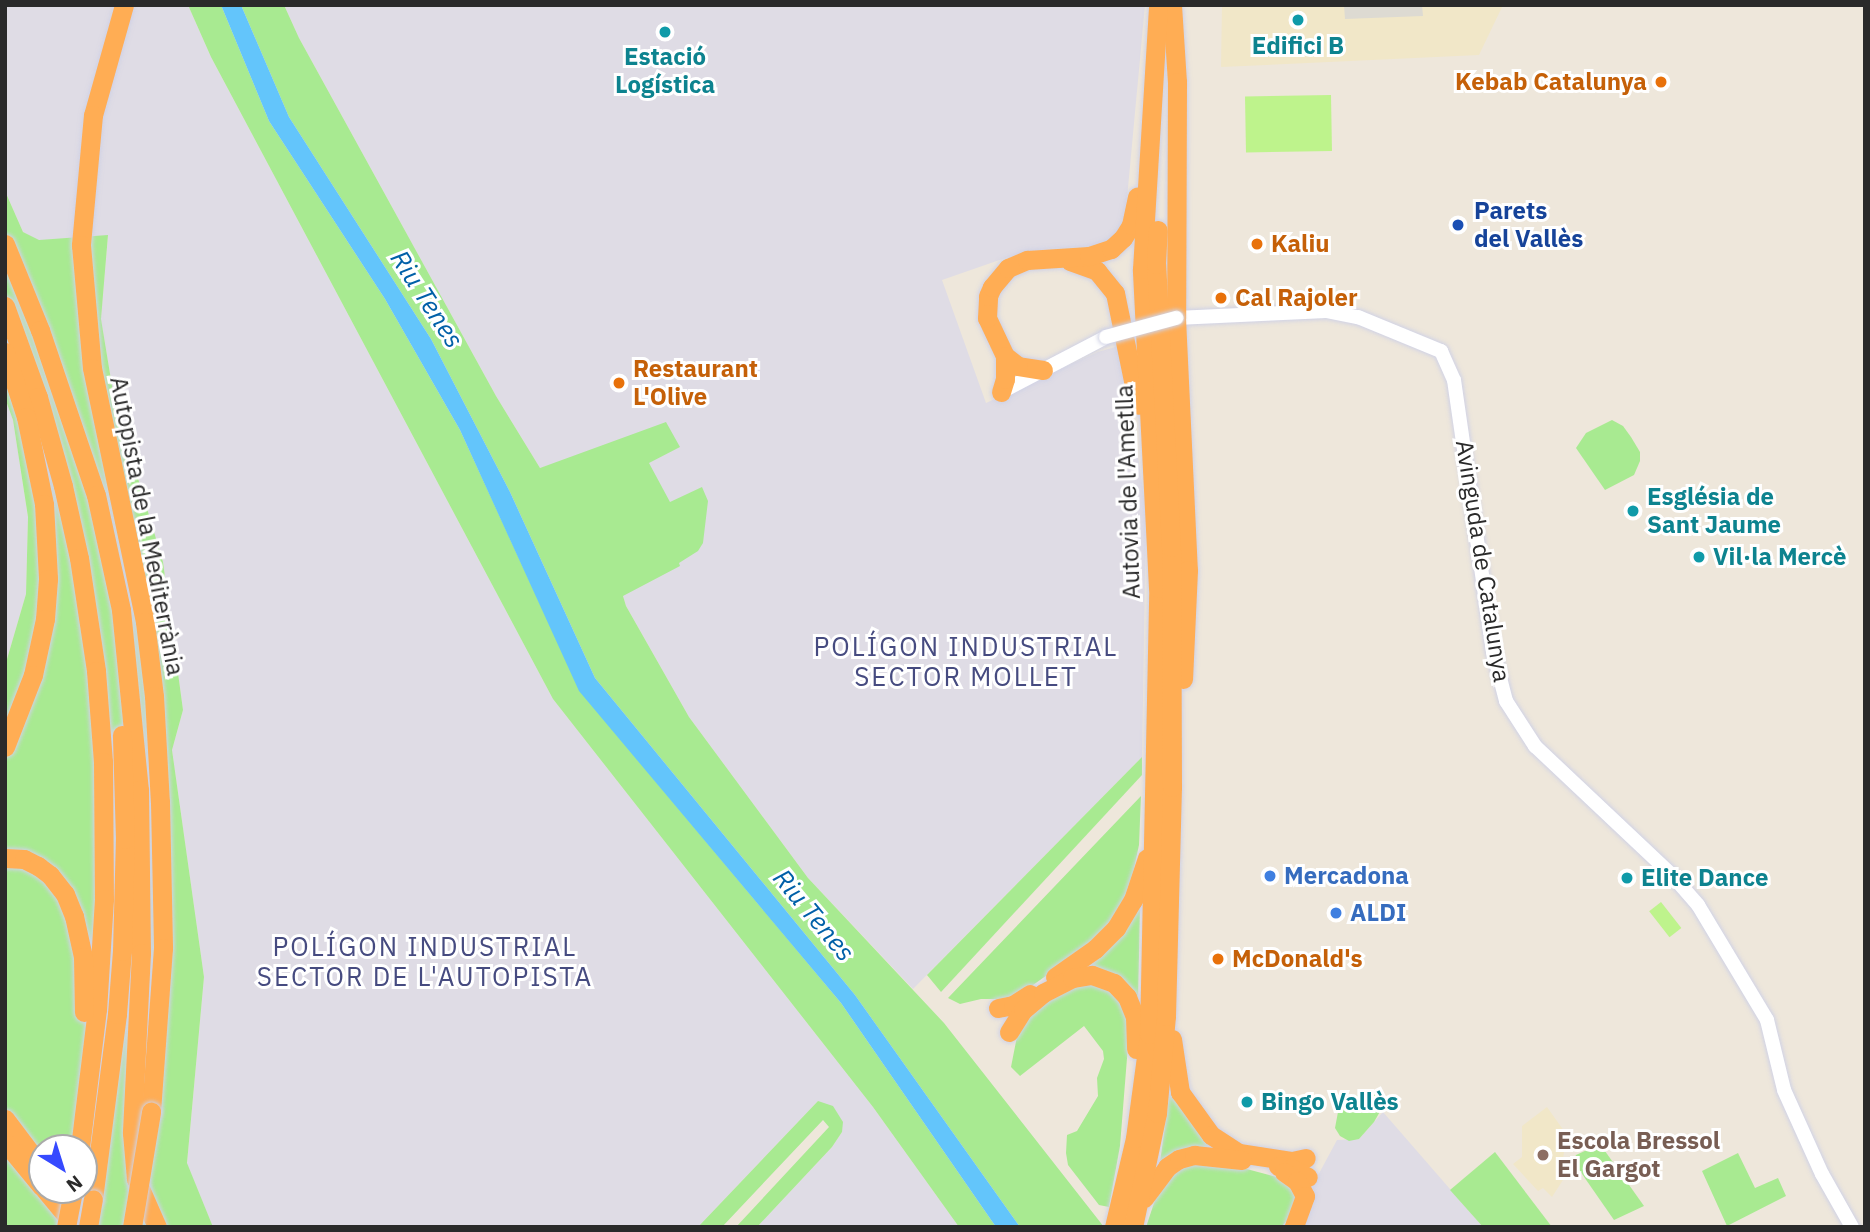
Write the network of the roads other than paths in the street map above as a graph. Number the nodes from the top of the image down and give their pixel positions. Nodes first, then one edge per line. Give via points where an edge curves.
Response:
1 (124, 5) edge
2 (1172, 5) edge
3 (1158, 6) edge
4 (5, 244) edge
5 (1059, 259) junction
6 (5, 306) edge
7 (1176, 318) junction
8 (5, 352) edge
9 (1012, 369) junction
10 (1043, 370) joint
11 (1001, 392) dead end
12 (70, 420) junction
13 (1153, 495) junction
14 (5, 747) edge
15 (1172, 787) junction
16 (1152, 848) junction
17 (5, 858) edge
18 (998, 1008) dead end
19 (1166, 1016) junction
20 (1009, 1032) dead end
21 (5, 1119) edge
22 (70, 1134) edge
23 (82, 1134) edge
24 (1135, 1138) junction
25 (5, 1142) edge
26 (28, 1149) edge
27 (1267, 1164) junction
28 (28, 1170) edge
29 (1130, 1202) junction
30 (57, 1204) edge
31 (61, 1204) edge
32 (70, 1204) edge
33 (73, 1204) edge
34 (59, 1227) edge
35 (66, 1227) edge
36 (76, 1227) edge
37 (90, 1227) edge
38 (132, 1227) edge
39 (157, 1227) edge
40 (1114, 1227) edge
41 (1133, 1227) edge
42 (1294, 1227) edge
43 (1852, 1227) edge

1 - 38 highway, Autopista de la Mediterrània, bridge via 93,115 81,246 92,368 145,622 160,802 163,947 151,1112
2 - 7 highway via 1177,82
2 - 15 highway, Autovia de l'Ametlla via 1156,264 1171,547
3 - 5 highway via 1145,81 1131,225 1123,239 1104,253
3 - 13 highway, Autovia de l'Ametlla via 1142,269
4 - 12 highway
5 - 9 highway via 1008,268 988,296 987,318
5 - 13 highway via 1097,271 1115,293
6 - 23 highway via 63,486 97,682 104,899
7 - 10 street, Avinguda de Catalunya, bridge via 1106,337
7 - 15 highway via 1188,570 1178,760
7 - 43 street, Avinguda de Catalunya via 1326,311 1401,332 1432,345 1448,361 1493,651 1506,701 1535,746 1698,905 1768,1020 1784,1090
8 - 14 highway via 26,417 44,504 48,579 33,675
9 - 10 highway
9 - 11 highway
12 - 37 highway, bridge via 109,613 124,771 124,899 117,1014
12 - 39 highway via 96,495 128,658 140,851 132,1133 136,1179
13 - 16 highway, Autovia de l'Ametlla via 1157,600
15 - 19 highway, Autovia de l'Ametlla
16 - 18 highway via 1133,901 1106,939 1019,1002
16 - 24 highway, Autovia de l'Ametlla via 1149,1034
17 - 22 highway via 24,859 50,875 70,905 80,937 85,998
19 - 27 highway via 1180,1092 1211,1135 1239,1153 1292,1161 1307,1168
19 - 29 highway, Autovia de l'Ametlla via 1157,1113
20 - 24 highway via 1032,1000 1072,978 1092,975 1114,983 1132,1007 1136,1027
21 - 26 highway
24 - 29 highway, Autovia de l'Ametlla
25 - 28 highway
27 - 29 highway via 1216,1156 1179,1159
27 - 42 highway via 1290,1175 1304,1193
29 - 40 highway, Autovia de l'Ametlla
29 - 41 highway, Autovia de l'Ametlla
30 - 36 highway
31 - 34 highway
32 - 35 highway, bridge
33 - 37 highway

